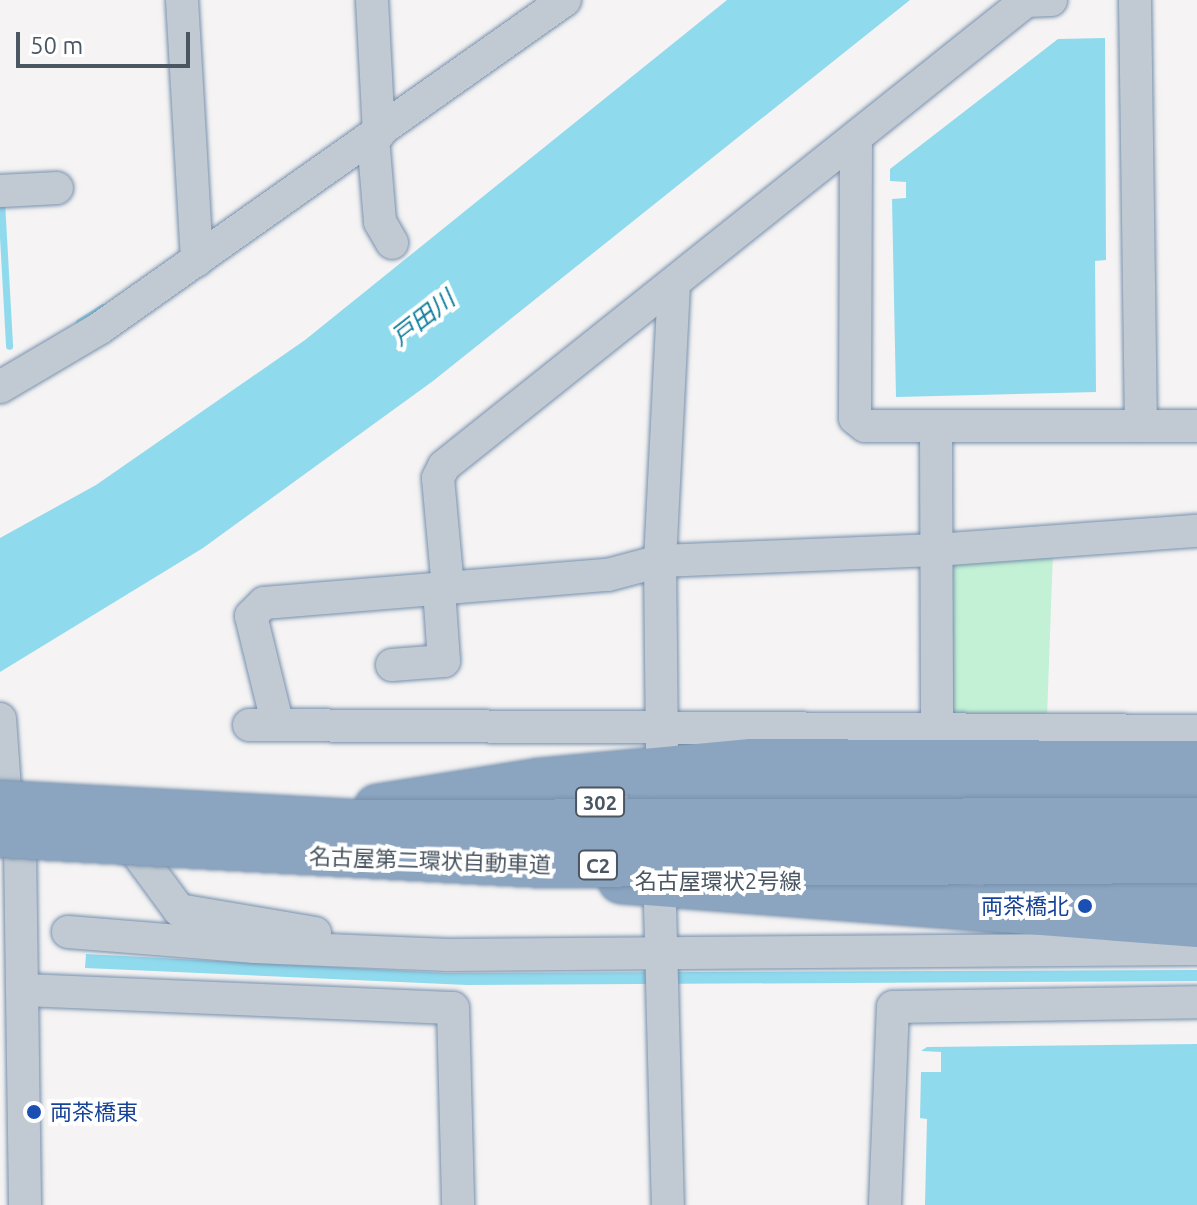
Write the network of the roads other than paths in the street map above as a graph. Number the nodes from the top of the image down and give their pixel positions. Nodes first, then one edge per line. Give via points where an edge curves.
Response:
1 (182, 0) edge
2 (372, 0) edge
3 (565, 0) edge
4 (1051, 0) edge
5 (1135, 0) edge
6 (376, 136) junction
7 (856, 138) junction
8 (57, 188) dead end
9 (0, 191) edge
10 (392, 243) dead end
11 (197, 261) junction
12 (674, 284) junction
13 (0, 387) edge
14 (936, 426) junction
15 (1141, 426) junction
16 (1197, 426) edge
17 (1197, 531) edge
18 (936, 550) junction
19 (660, 561) junction
20 (443, 588) junction
21 (392, 665) dead end
22 (0, 719) edge
23 (1197, 731) edge
24 (937, 733) junction
25 (662, 742) junction
26 (1197, 763) edge
27 (1197, 797) edge
28 (377, 807) junction
29 (4, 817) edge
30 (1197, 820) edge
31 (137, 853) junction
32 (1197, 861) edge
33 (621, 881) junction
34 (1197, 889) edge
35 (660, 905) dead end
36 (1197, 925) edge
37 (68, 932) dead end
38 (1197, 949) edge
39 (448, 955) junction
40 (660, 967) junction
41 (23, 990) junction
42 (1197, 1002) edge
43 (25, 1205) edge
44 (458, 1205) edge
45 (668, 1205) edge
46 (885, 1205) edge

1 - 11 street
2 - 6 street
3 - 6 street
4 - 7 street via 1026,1
5 - 15 street
6 - 10 street via 380,222
6 - 11 street
7 - 12 street
7 - 14 street via 855,418 865,426
8 - 9 street
11 - 13 street via 100,328
12 - 19 street
12 - 20 street via 444,466 438,478
14 - 15 street
14 - 18 street
15 - 16 street
17 - 18 street
18 - 19 street
18 - 24 street
19 - 20 street via 608,575
19 - 25 street
20 - 21 street via 444,661
20 - 25 street via 264,603 251,616 263,724
22 - 29 street
23 - 24 street
24 - 25 street
26 - 28 highway via 751,761 539,781
27 - 28 highway, 302 via 805,797
28 - 29 highway, 302
29 - 30 highway, 名古屋第二環状自動車道 / C2, bridge via 353,822
29 - 31 highway, 名古屋環状2号線
29 - 32 highway, 名古屋第二環状自動車道 / C2, bridge via 541,865
29 - 41 street
31 - 33 highway, 名古屋環状2号線 via 527,882
31 - 39 street via 179,910
33 - 34 highway, 名古屋環状2号線 via 986,881
33 - 36 highway
35 - 40 street
37 - 39 street
38 - 40 street
39 - 40 street
40 - 45 street
41 - 43 street
41 - 44 street via 453,1008
42 - 46 street via 893,1007

